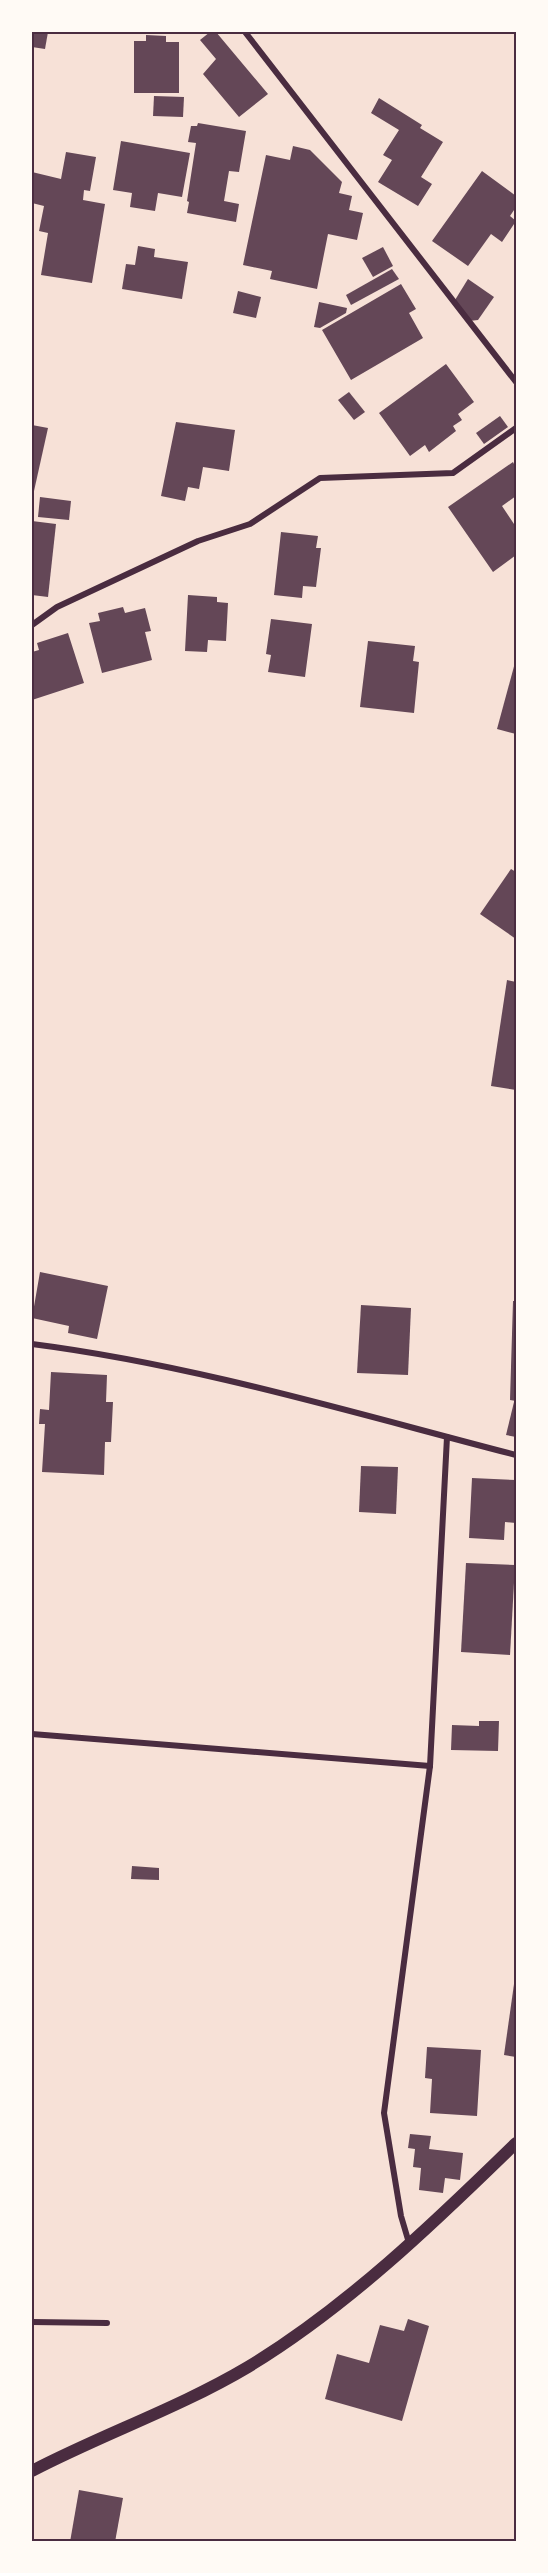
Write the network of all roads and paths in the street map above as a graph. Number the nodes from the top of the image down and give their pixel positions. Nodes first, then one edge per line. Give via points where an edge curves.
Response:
1 (245, 32) edge
2 (516, 382) edge
3 (516, 428) edge
4 (32, 625) edge
5 (32, 1344) edge
6 (447, 1437) junction
7 (516, 1455) edge
8 (32, 1734) edge
9 (430, 1766) junction
10 (516, 2143) edge
11 (409, 2243) junction
12 (32, 2322) edge
13 (107, 2323) dead end
14 (32, 2471) edge

1 - 2 street
3 - 4 street via 453,473 320,478 250,524 188,546 57,607
5 - 6 street via 191,1372
6 - 7 street
6 - 9 street
8 - 9 street
9 - 11 street via 384,2113 400,2217
10 - 11 main road
11 - 14 main road via 248,2367 170,2408
12 - 13 street

